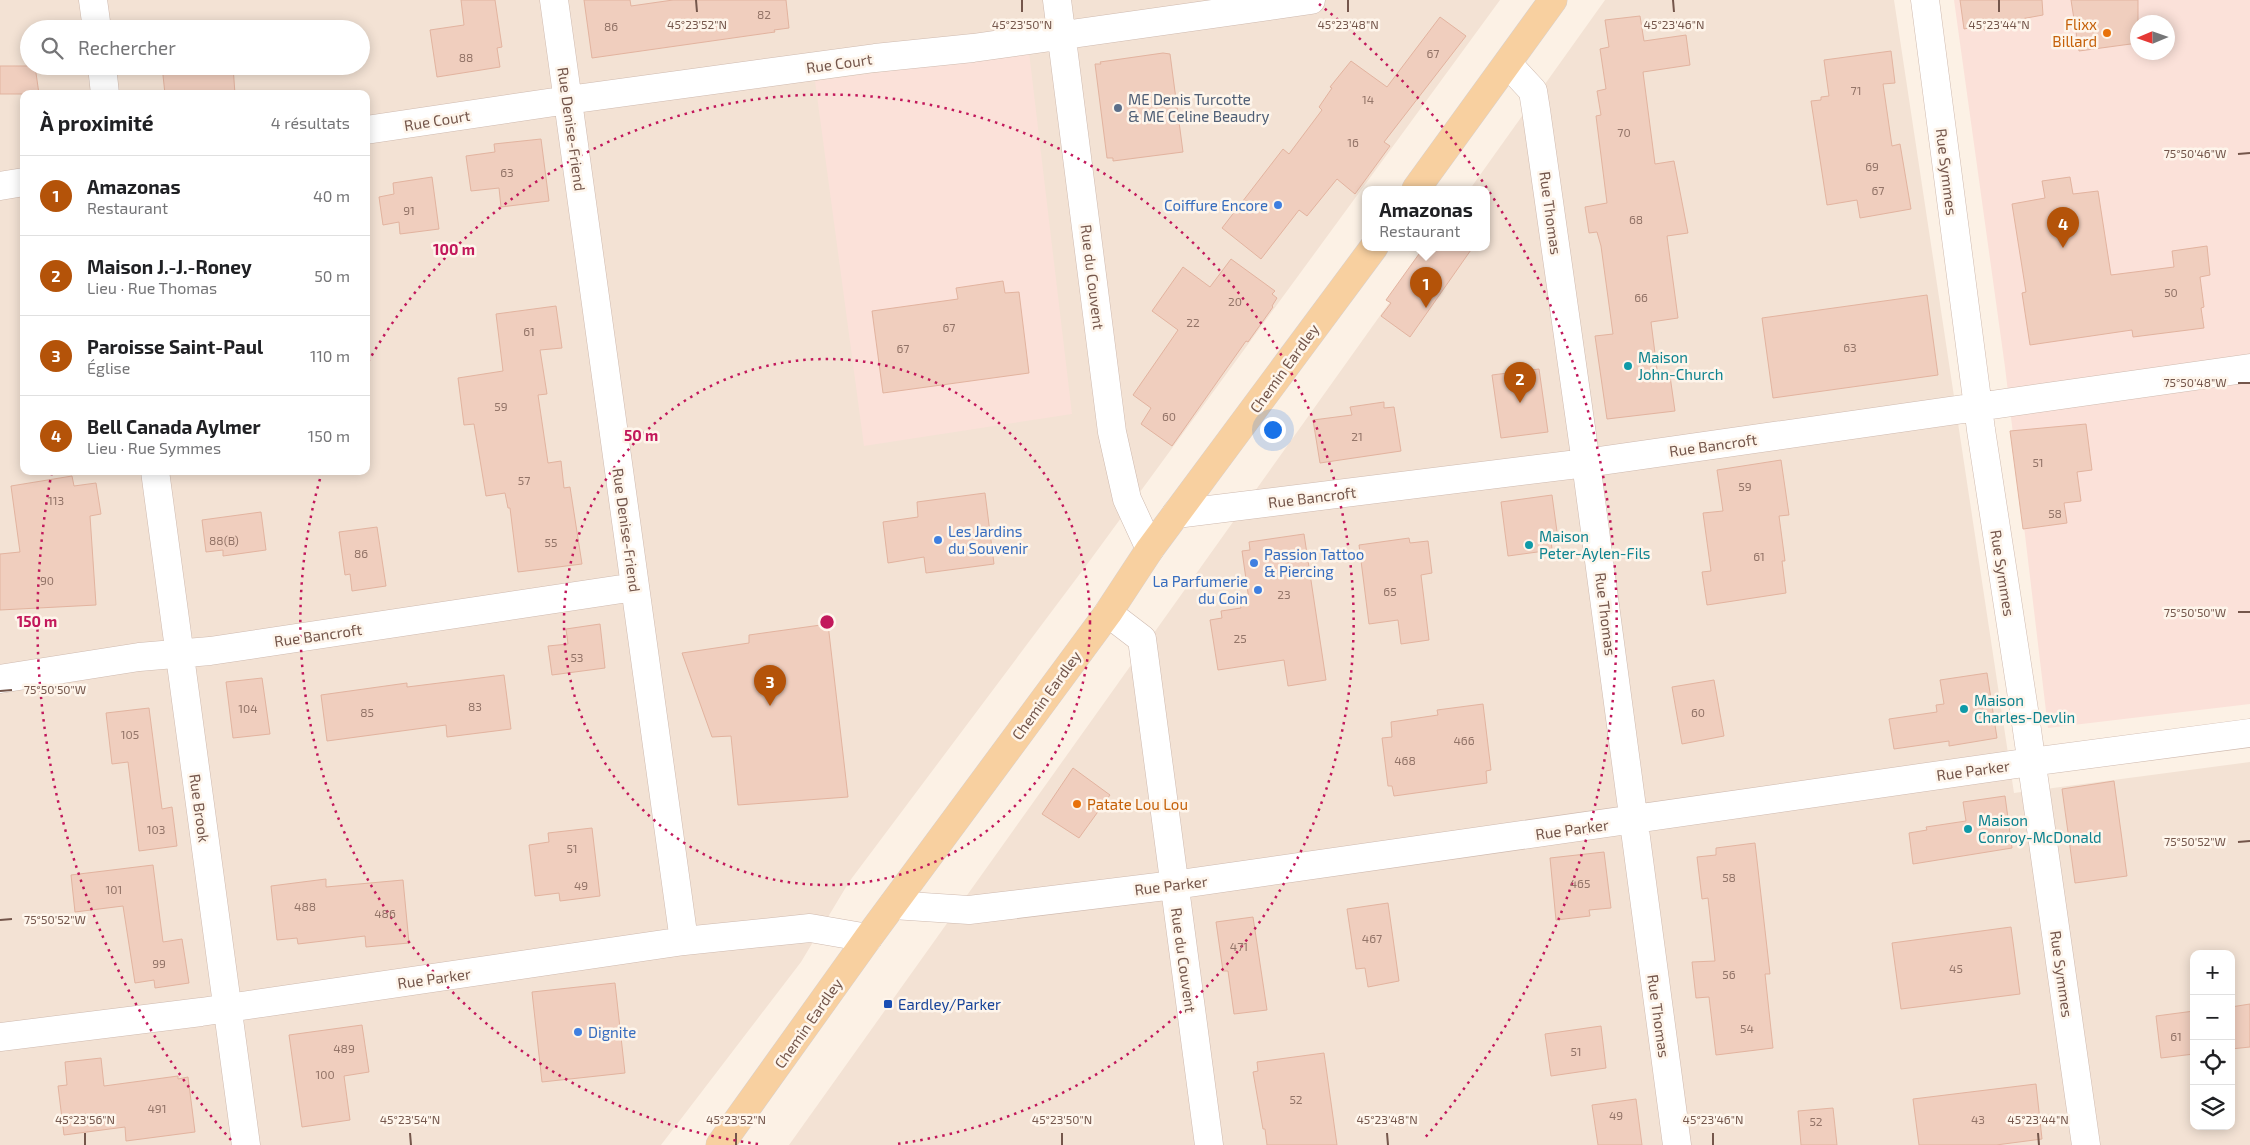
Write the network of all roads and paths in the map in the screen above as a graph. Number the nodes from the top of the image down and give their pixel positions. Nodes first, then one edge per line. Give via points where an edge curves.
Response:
1 (94, 0) edge
2 (554, 0) edge
3 (1057, 0) edge
4 (1311, 0) edge
5 (1553, 0) edge
6 (1924, 0) edge
7 (96, 20) edge
8 (1062, 34) junction
9 (1508, 64) junction
10 (103, 75) edge
11 (105, 90) edge
12 (568, 100) junction
13 (370, 129) edge
14 (20, 183) edge
15 (0, 186) edge
16 (1418, 186) edge
17 (1371, 251) edge
18 (2250, 368) edge
19 (1978, 406) junction
20 (1586, 463) junction
21 (156, 475) edge
22 (1176, 514) junction
23 (1150, 549) junction
24 (635, 587) junction
25 (1108, 613) junction
26 (179, 652) junction
27 (0, 679) edge
28 (2250, 732) edge
29 (2032, 762) junction
30 (1632, 820) junction
31 (1174, 885) junction
32 (893, 905) junction
33 (868, 938) junction
34 (684, 941) junction
35 (228, 1008) junction
36 (0, 1037) edge
37 (246, 1145) edge
38 (720, 1145) edge
39 (1209, 1145) edge
40 (1677, 1145) edge
41 (2086, 1145) edge

1 - 7 street
2 - 12 street, Rue Denise-Friend
3 - 8 street, Rue du Couvent
4 - 8 street, Rue Court
5 - 9 main road
6 - 19 street, Rue Symmes
8 - 12 street, Rue Court
8 - 23 street, Rue du Couvent via 1112,432 1128,499
9 - 16 main road
9 - 20 street, Rue Thomas via 1533,91
10 - 11 street
12 - 13 street, Rue Court
12 - 24 street, Rue Denise-Friend
14 - 15 street
17 - 22 main road, Chemin Eardley
18 - 19 street, Rue Bancroft
19 - 20 street, Rue Bancroft
19 - 29 street, Rue Symmes
20 - 22 street, Rue Bancroft
20 - 30 street, Rue Thomas
21 - 26 street, Rue Brook
22 - 23 main road, Chemin Eardley
23 - 25 main road, Chemin Eardley
24 - 26 street, Rue Bancroft via 220,649
24 - 34 street, Rue Denise-Friend
25 - 31 street, Rue du Couvent via 1142,639
25 - 32 main road, Chemin Eardley
26 - 27 street, Rue Bancroft
26 - 35 street, Rue Brook
28 - 29 street, Rue Parker
29 - 30 street, Rue Parker
29 - 41 street, Rue Symmes
30 - 31 street, Rue Parker
30 - 40 street, Rue Thomas
31 - 32 street, Rue Parker via 969,910
31 - 39 street, Rue du Couvent
32 - 33 main road, Chemin Eardley
33 - 34 street, Rue Parker via 810,928
33 - 38 main road, Chemin Eardley
34 - 35 street, Rue Parker
35 - 36 street, Rue Parker
35 - 37 street, Rue Brook

